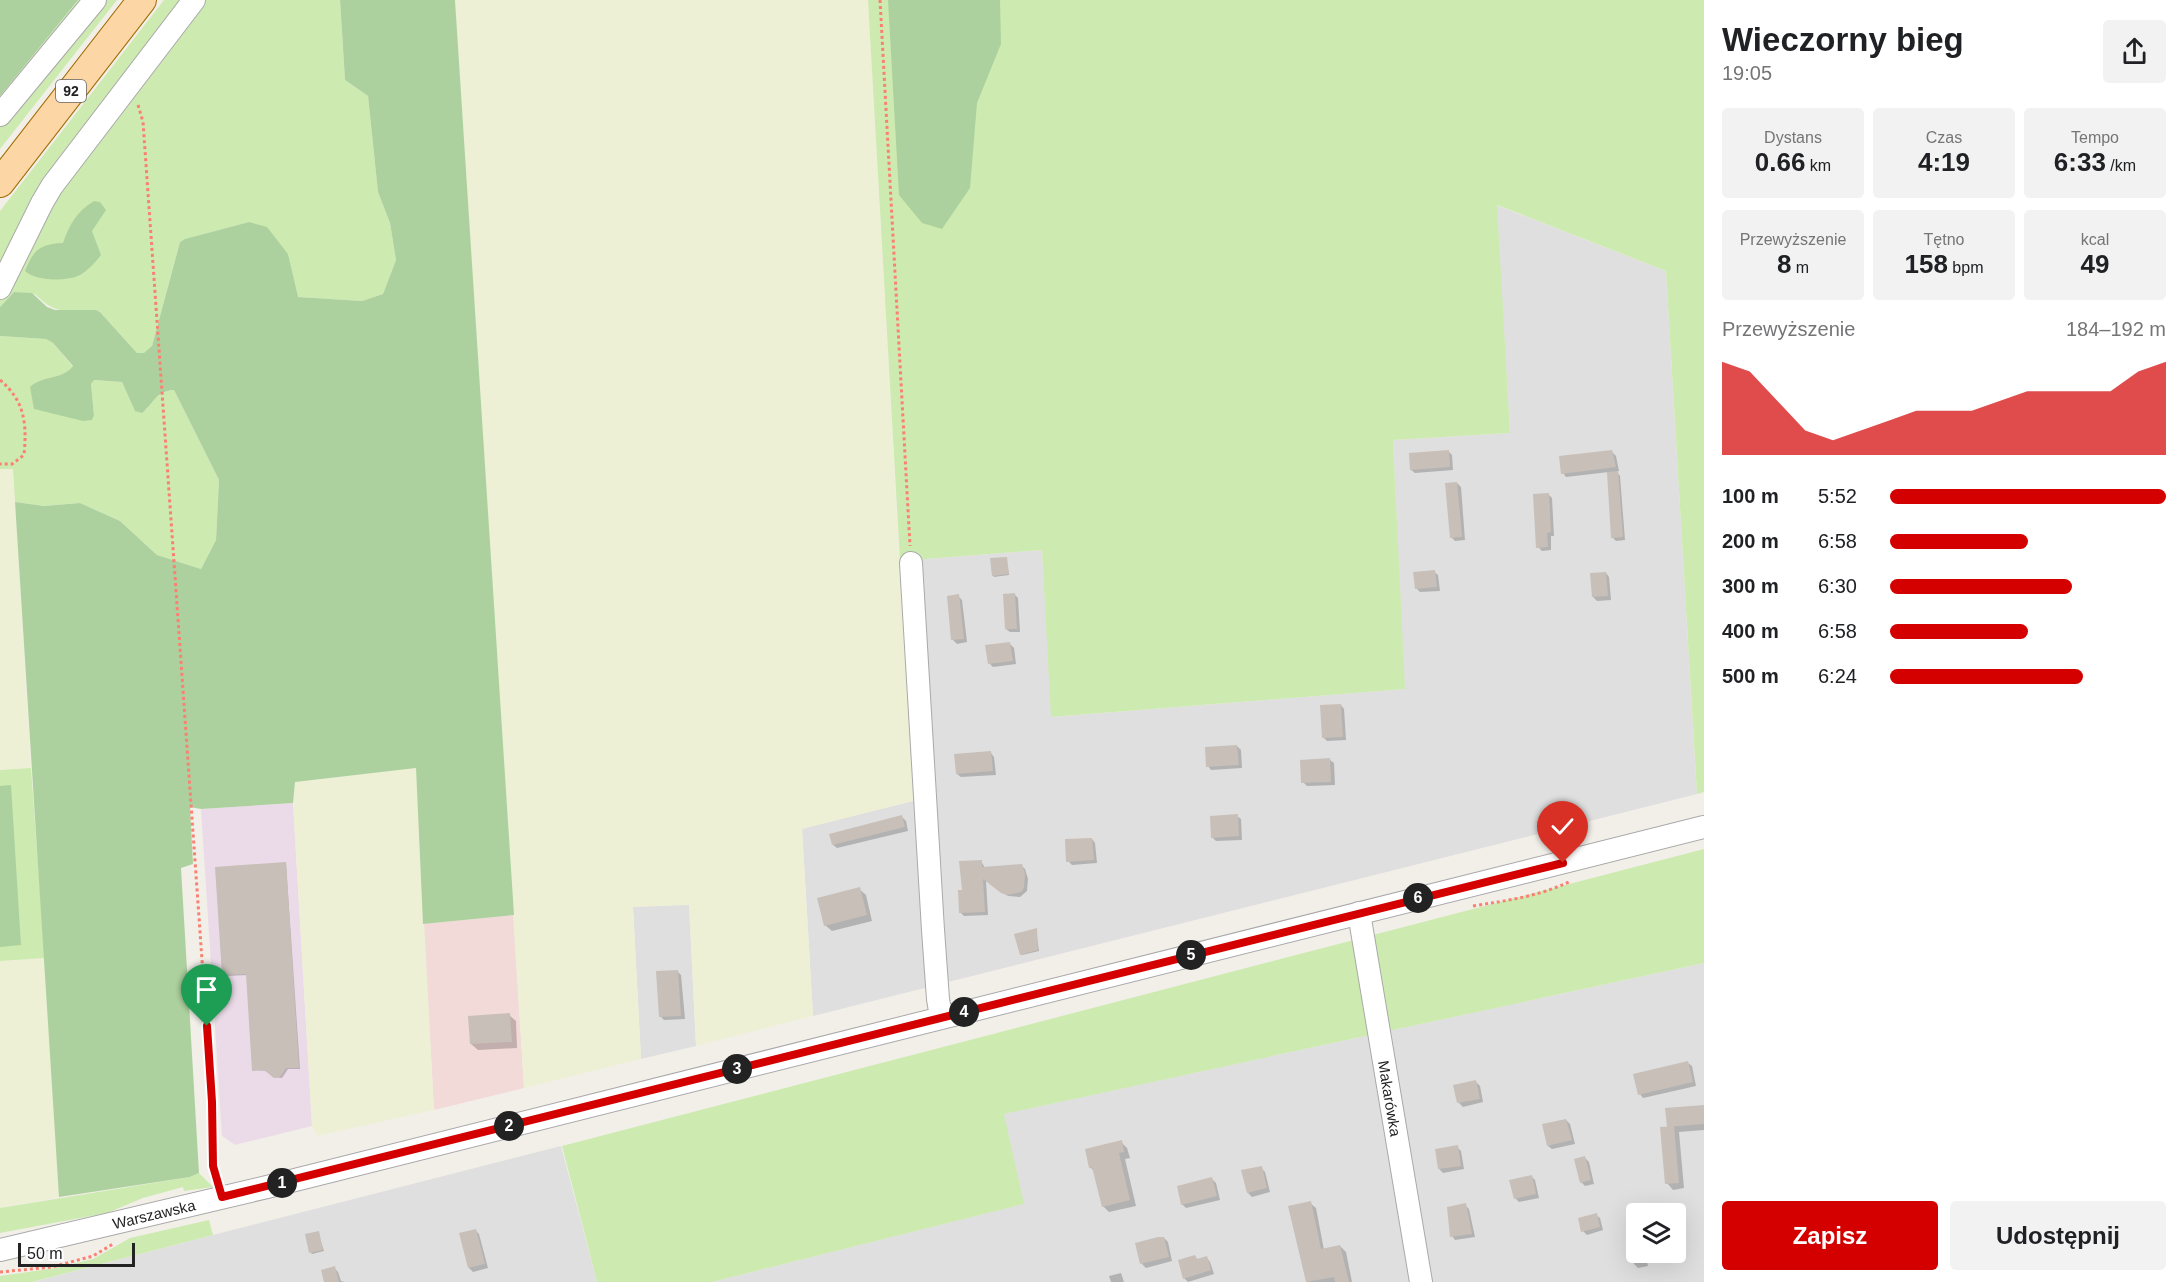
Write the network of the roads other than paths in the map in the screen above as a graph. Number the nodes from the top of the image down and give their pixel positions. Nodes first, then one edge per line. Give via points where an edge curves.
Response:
1 (95, 0) edge
2 (142, 0) edge
3 (194, 0) edge
4 (0, 115) edge
5 (0, 183) edge
6 (0, 288) edge
7 (911, 562) road end
8 (1704, 827) edge
9 (1359, 913) junction
10 (941, 1017) junction
11 (0, 1250) edge
12 (1421, 1282) edge

1 - 4 street
2 - 5 main road, 92
3 - 6 street via 52,186
7 - 10 street
8 - 9 street, Warszawska
9 - 10 street, Warszawska
9 - 12 street, Makarówka
10 - 11 street, Warszawska

